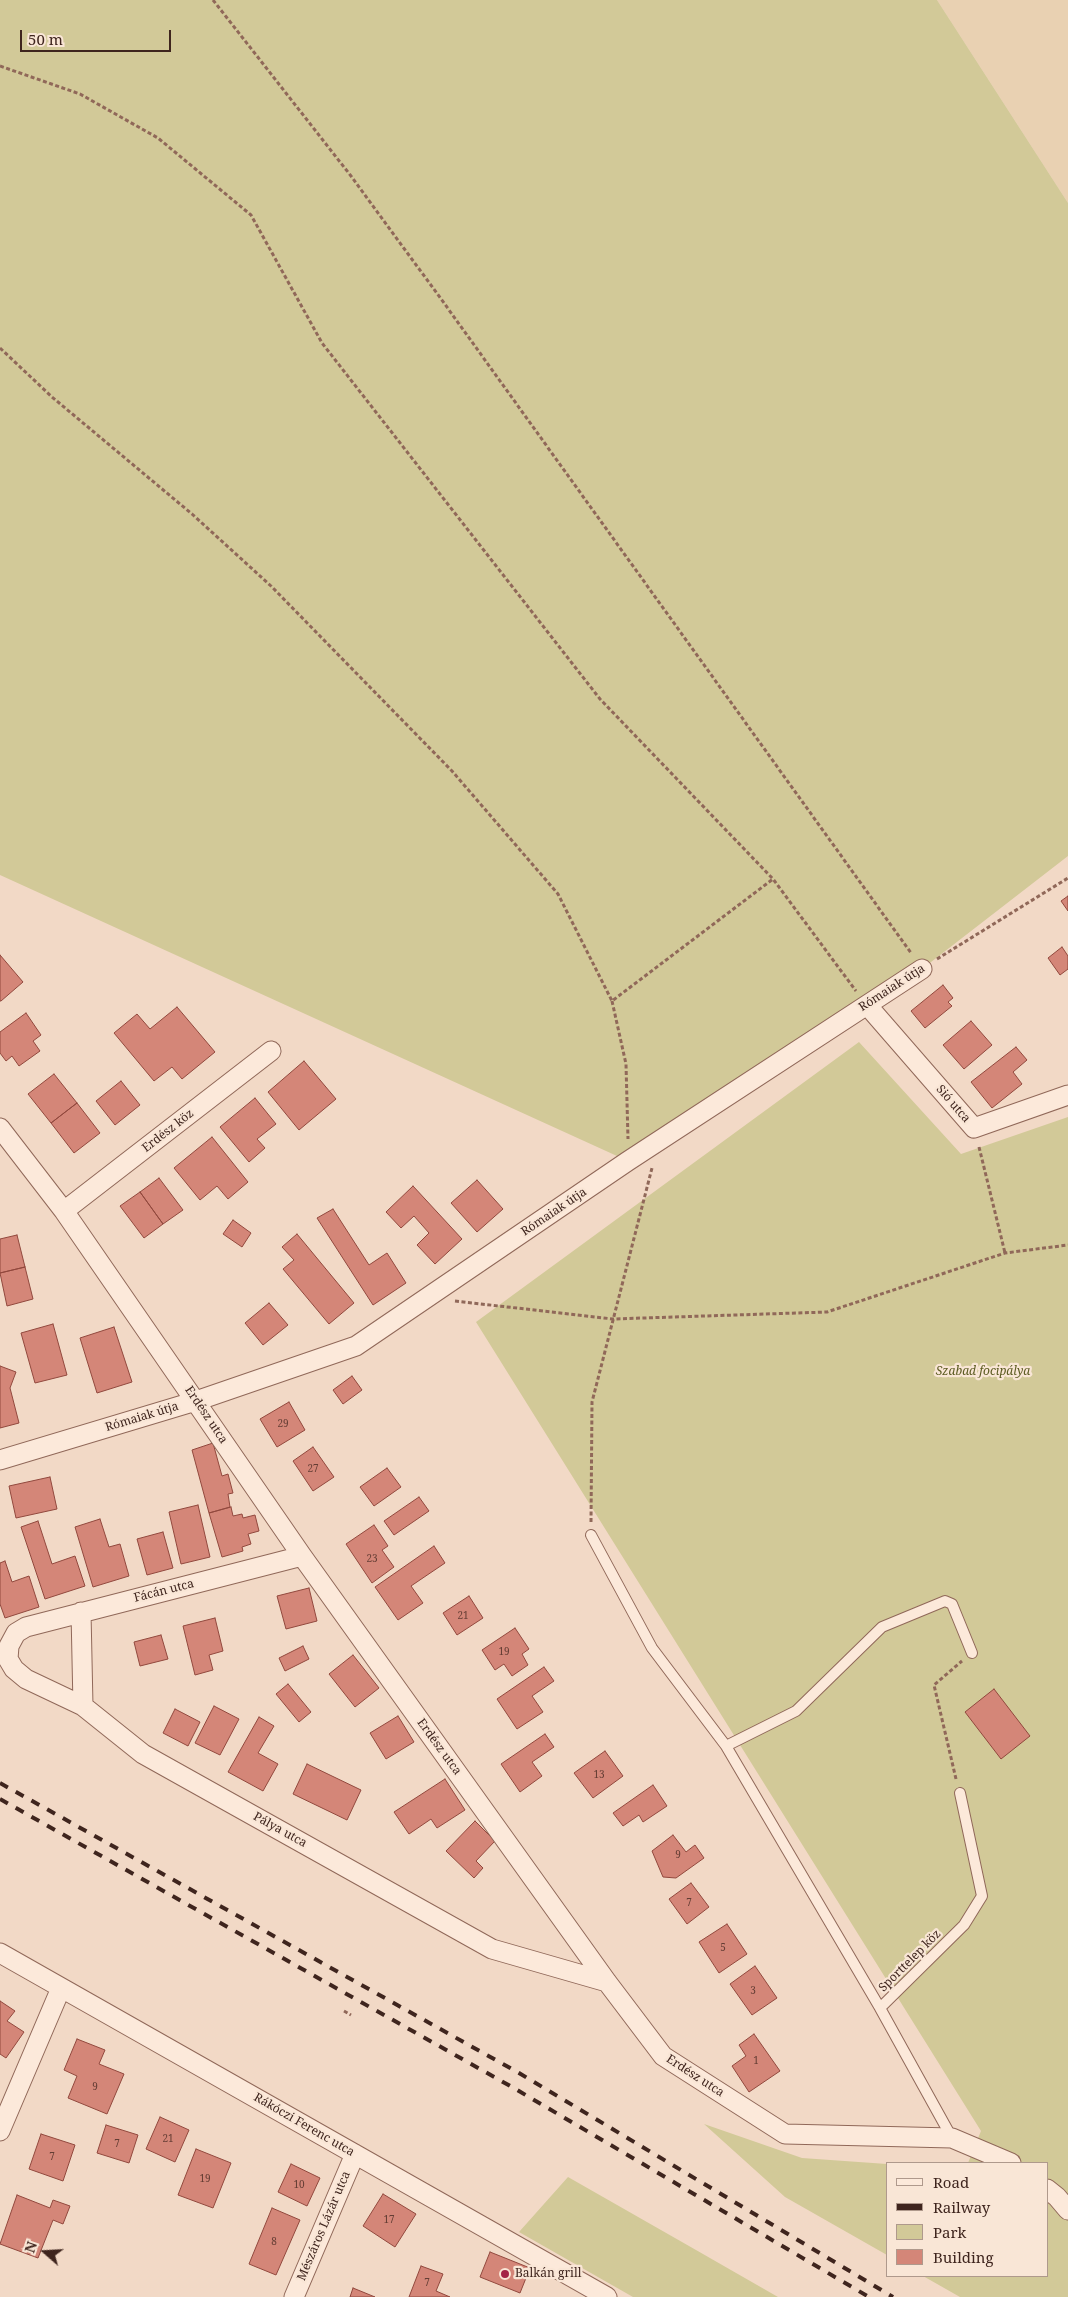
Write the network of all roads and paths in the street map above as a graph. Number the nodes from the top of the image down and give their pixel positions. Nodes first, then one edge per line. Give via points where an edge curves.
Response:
1 (213, 0) edge
2 (0, 66) edge
3 (0, 348) edge
4 (1068, 878) edge
5 (773, 879) junction
6 (922, 969) junction
7 (612, 1001) junction
8 (867, 1005) junction
9 (271, 1051) dead end
10 (1068, 1095) edge
11 (0, 1128) edge
12 (974, 1128) junction
13 (659, 1141) junction
14 (628, 1161) junction
15 (64, 1211) junction
16 (1068, 1245) edge
17 (1005, 1253) junction
18 (427, 1298) junction
19 (614, 1319) junction
20 (196, 1401) junction
21 (0, 1460) edge
22 (591, 1535) joint
23 (302, 1556) junction
24 (81, 1612) junction
25 (26, 1627) joint
26 (972, 1653) joint
27 (82, 1706) junction
28 (726, 1746) junction
29 (960, 1793) joint
30 (0, 1953) edge
31 (608, 1982) junction
32 (62, 1988) junction
33 (880, 2008) junction
34 (344, 2011) dead end
35 (351, 2015) dead end
36 (0, 2131) edge
37 (952, 2138) junction
38 (355, 2154) junction
39 (1010, 2162) edge
40 (1048, 2190) edge
41 (1068, 2210) edge
42 (294, 2297) edge
43 (607, 2297) edge

1 - 6 path via 351,176
2 - 5 path via 80,94 158,138 251,215 322,342 594,692
3 - 7 path via 52,397 272,586 452,771 558,894
4 - 6 path, Rómaiak útja
5 - 7 path
5 - 8 path
6 - 8 street, Rómaiak útja
7 - 14 path via 626,1064
8 - 12 street, Sió utca
8 - 13 street, Rómaiak útja
9 - 15 street, Erdész köz
10 - 12 street, Sió utca
11 - 15 street, Erdész utca
12 - 17 path
13 - 14 street, Rómaiak útja
13 - 19 path
14 - 18 street, Rómaiak útja
15 - 20 street, Erdész utca
16 - 17 path
17 - 19 path via 827,1312
18 - 19 path
18 - 20 street, Rómaiak útja via 356,1346
19 - 22 path via 592,1402
20 - 21 street, Rómaiak útja
20 - 23 street, Erdész utca
22 - 28 lane via 652,1648
23 - 24 street, Fácán utca
23 - 31 street, Erdész utca
24 - 25 street, Fácán utca
24 - 27 street
25 - 27 street, Pálya utca via 16,1633 9,1646 8,1659 14,1669 26,1679
26 - 28 lane via 952,1604 944,1601 882,1627 796,1712
26 - 29 path via 934,1685
27 - 31 street, Pálya utca via 144,1754 492,1949
28 - 33 lane
29 - 33 lane, Sporttelep köz via 982,1896 964,1925
30 - 32 street, Rákóczi Ferenc utca
31 - 37 street, Erdész utca via 663,2056 785,2134
32 - 36 street
32 - 38 street, Rákóczi Ferenc utca
33 - 37 lane, Sporttelep köz
34 - 35 path
37 - 39 street, Erdész utca
38 - 42 street, Mészáros Lázár utca
38 - 43 street, Rákóczi Ferenc utca
40 - 41 street

